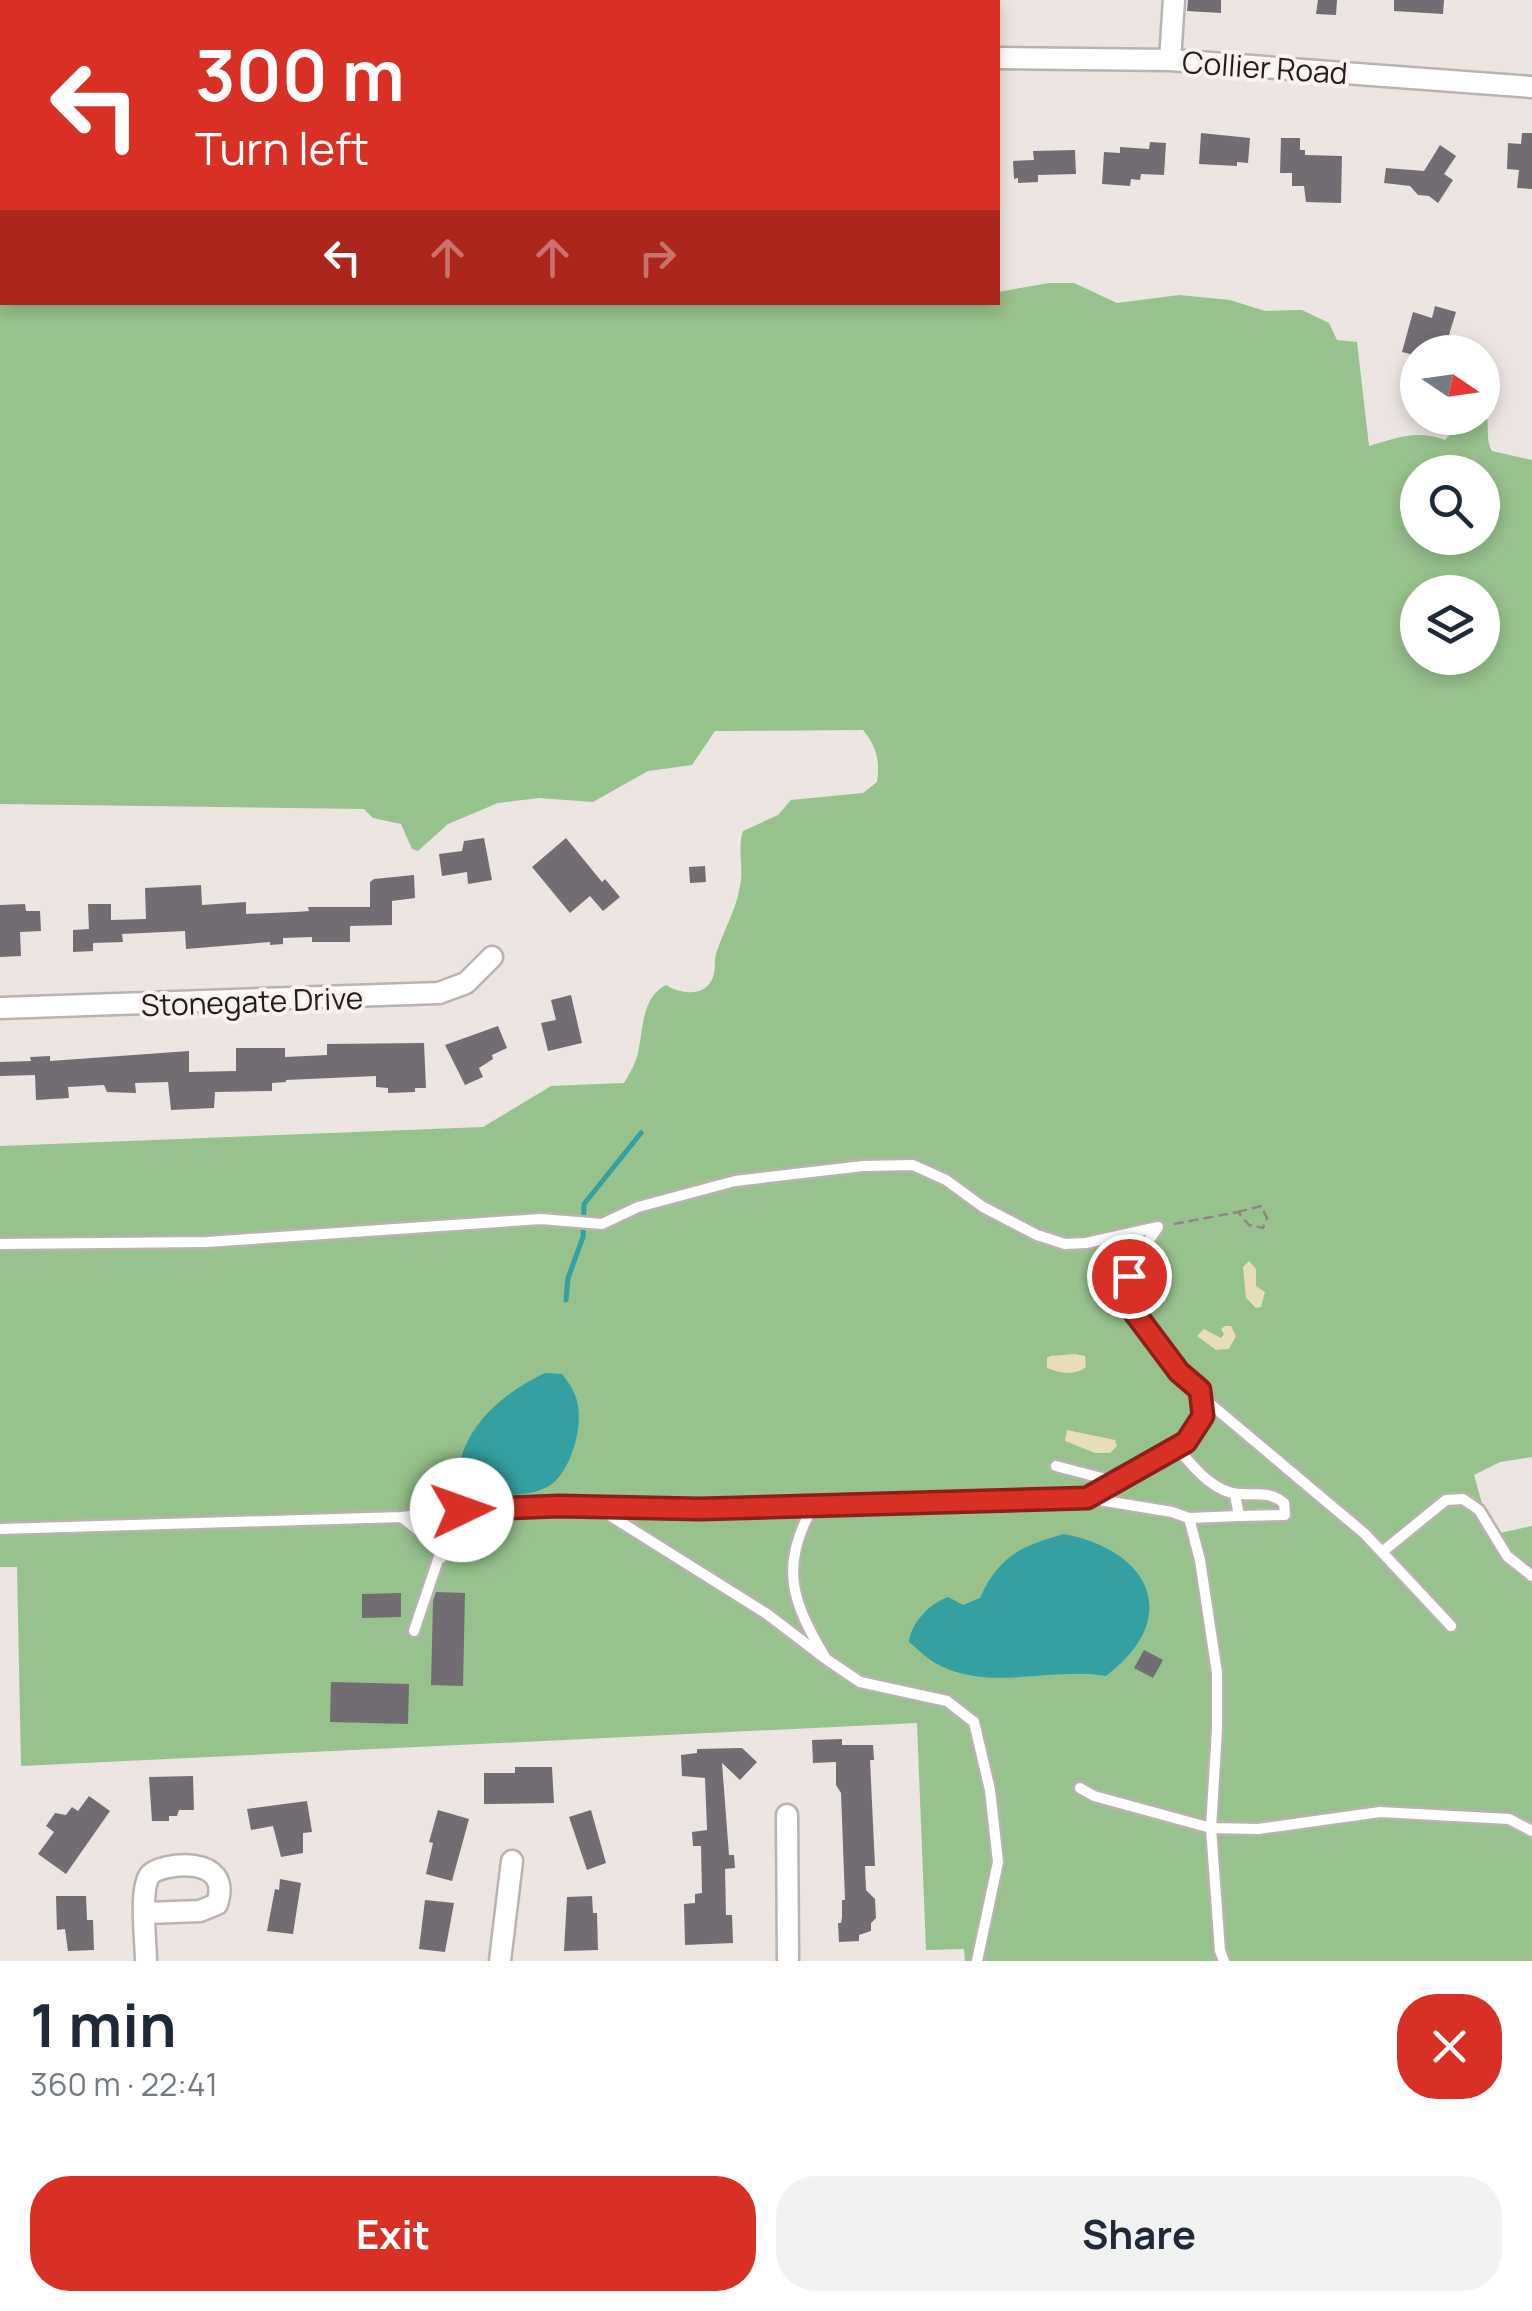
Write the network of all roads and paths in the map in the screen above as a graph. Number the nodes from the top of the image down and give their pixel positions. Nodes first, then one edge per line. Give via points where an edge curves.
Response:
1 (1174, 0) edge
2 (1000, 58) edge
3 (1170, 60) junction
4 (1532, 88) edge
5 (492, 958) dead end
6 (0, 1008) edge
7 (1238, 1212) junction
8 (1158, 1228) junction
9 (0, 1244) edge
10 (1201, 1396) junction
11 (1176, 1447) junction
12 (1056, 1466) dead end
13 (1114, 1481) junction
14 (1235, 1494) junction
15 (1087, 1498) junction
16 (813, 1506) junction
17 (597, 1507) junction
18 (462, 1510) junction
19 (1239, 1516) junction
20 (402, 1517) junction
21 (1189, 1518) junction
22 (0, 1529) edge
23 (1382, 1552) junction
24 (441, 1560) junction
25 (1532, 1576) edge
26 (1451, 1626) dead end
27 (414, 1631) dead end
28 (826, 1659) junction
29 (1080, 1788) dead end
30 (787, 1815) dead end
31 (1212, 1828) junction
32 (1532, 1831) edge
33 (512, 1861) dead end
34 (146, 1913) dead end
35 (146, 1961) edge
36 (500, 1961) edge
37 (788, 1961) edge
38 (977, 1961) edge
39 (1224, 1961) edge

1 - 3 street
2 - 3 street, Collier Road
3 - 4 street, Collier Road
5 - 6 street, Stonegate Drive via 466,983 439,993
7 - 7 path via 1262,1228 1267,1218 1260,1206
7 - 8 path
8 - 9 lane via 1065,1244 913,1165 735,1181 638,1207 602,1224 500,1220 208,1242
8 - 10 lane via 1129,1276 1134,1312
10 - 11 lane via 1203,1416
10 - 23 lane
11 - 13 lane
11 - 14 lane via 1203,1478
12 - 13 lane
13 - 15 lane
14 - 19 lane
14 - 19 lane via 1276,1496 1286,1515
15 - 16 lane
15 - 21 lane
16 - 17 lane
16 - 28 lane via 796,1539 792,1581 804,1622
17 - 18 lane
17 - 28 lane
18 - 20 lane
18 - 24 lane
19 - 21 lane
20 - 22 lane
20 - 24 lane via 438,1546
21 - 31 lane via 1216,1673
23 - 25 lane via 1446,1500 1463,1499 1479,1510 1506,1556
23 - 26 lane
24 - 27 lane
28 - 38 lane via 860,1682 948,1701 974,1722 998,1862
29 - 31 lane
30 - 37 street
31 - 32 lane via 1258,1829 1380,1812 1509,1819
31 - 39 lane
33 - 36 street
34 - 35 street

